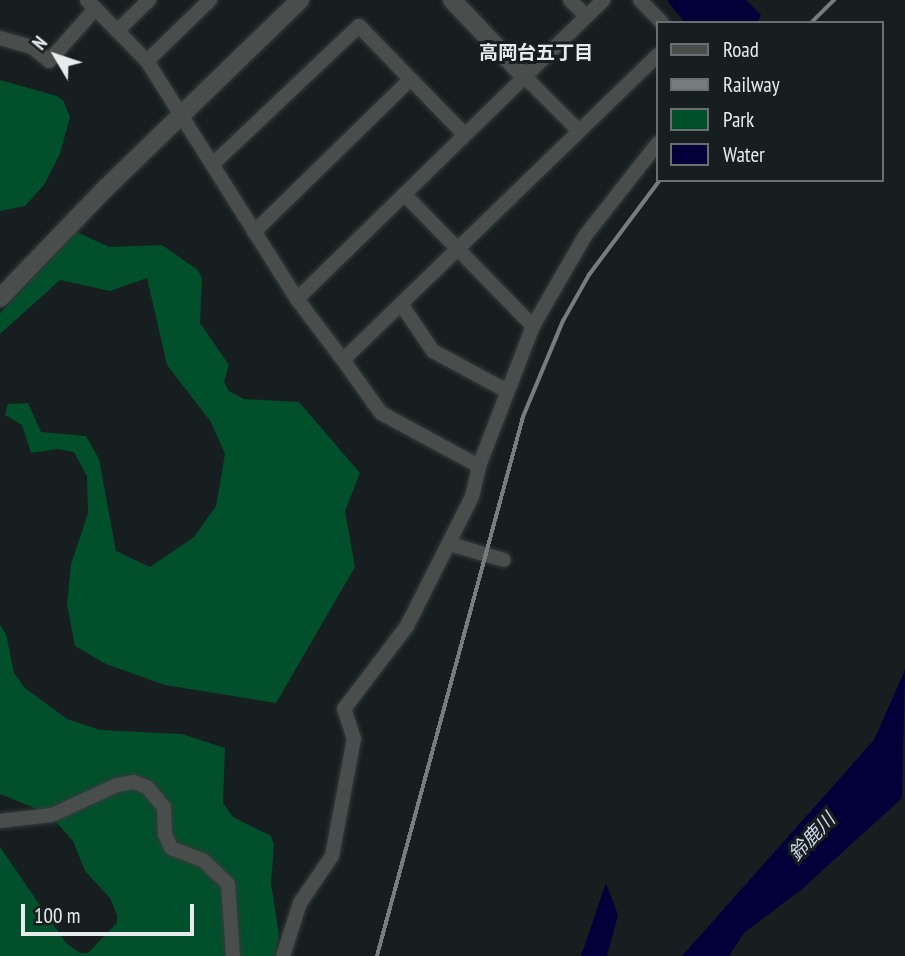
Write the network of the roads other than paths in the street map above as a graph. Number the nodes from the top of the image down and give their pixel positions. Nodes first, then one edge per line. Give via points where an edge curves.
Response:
1 (149, 0) edge
2 (210, 0) edge
3 (300, 0) edge
4 (452, 0) edge
5 (570, 0) edge
6 (603, 0) edge
7 (640, 0) edge
8 (91, 5) edge
9 (586, 16) junction
10 (660, 21) edge
11 (117, 31) junction
12 (0, 38) edge
13 (656, 57) edge
14 (147, 61) junction
15 (524, 76) junction
16 (411, 79) junction
17 (181, 114) junction
18 (579, 131) junction
19 (464, 134) junction
20 (656, 146) edge
21 (213, 164) junction
22 (404, 194) junction
23 (254, 232) junction
24 (457, 249) junction
25 (0, 298) edge
26 (297, 299) junction
27 (401, 304) junction
28 (533, 326) junction
29 (343, 360) junction
30 (505, 390) junction
31 (479, 466) junction
32 (450, 544) junction
33 (504, 561) dead end
34 (0, 821) edge
35 (233, 956) edge
36 (283, 956) edge

1 - 11 street
2 - 14 street
3 - 17 street
4 - 15 street
5 - 9 street
6 - 9 street
7 - 10 street
8 - 11 street
8 - 12 street via 49,61 32,47
9 - 15 street
11 - 14 street
13 - 18 street
14 - 17 street
15 - 18 street
15 - 19 street
16 - 19 street
16 - 21 street via 359,26 353,27
16 - 23 street
17 - 21 street
17 - 25 street
18 - 24 street
19 - 22 street
20 - 28 street via 585,236
21 - 23 street
22 - 24 street
22 - 26 street
23 - 26 street
24 - 27 street
24 - 28 street
26 - 29 street
27 - 29 street
27 - 30 street via 433,351
28 - 30 street
29 - 31 street via 381,413
30 - 31 street
31 - 32 street via 472,497
32 - 33 street
32 - 36 street via 407,625 344,709 354,739 332,856 300,903
34 - 35 street via 52,815 117,785 134,782 147,788 164,807 165,834 171,848 203,860 228,884

